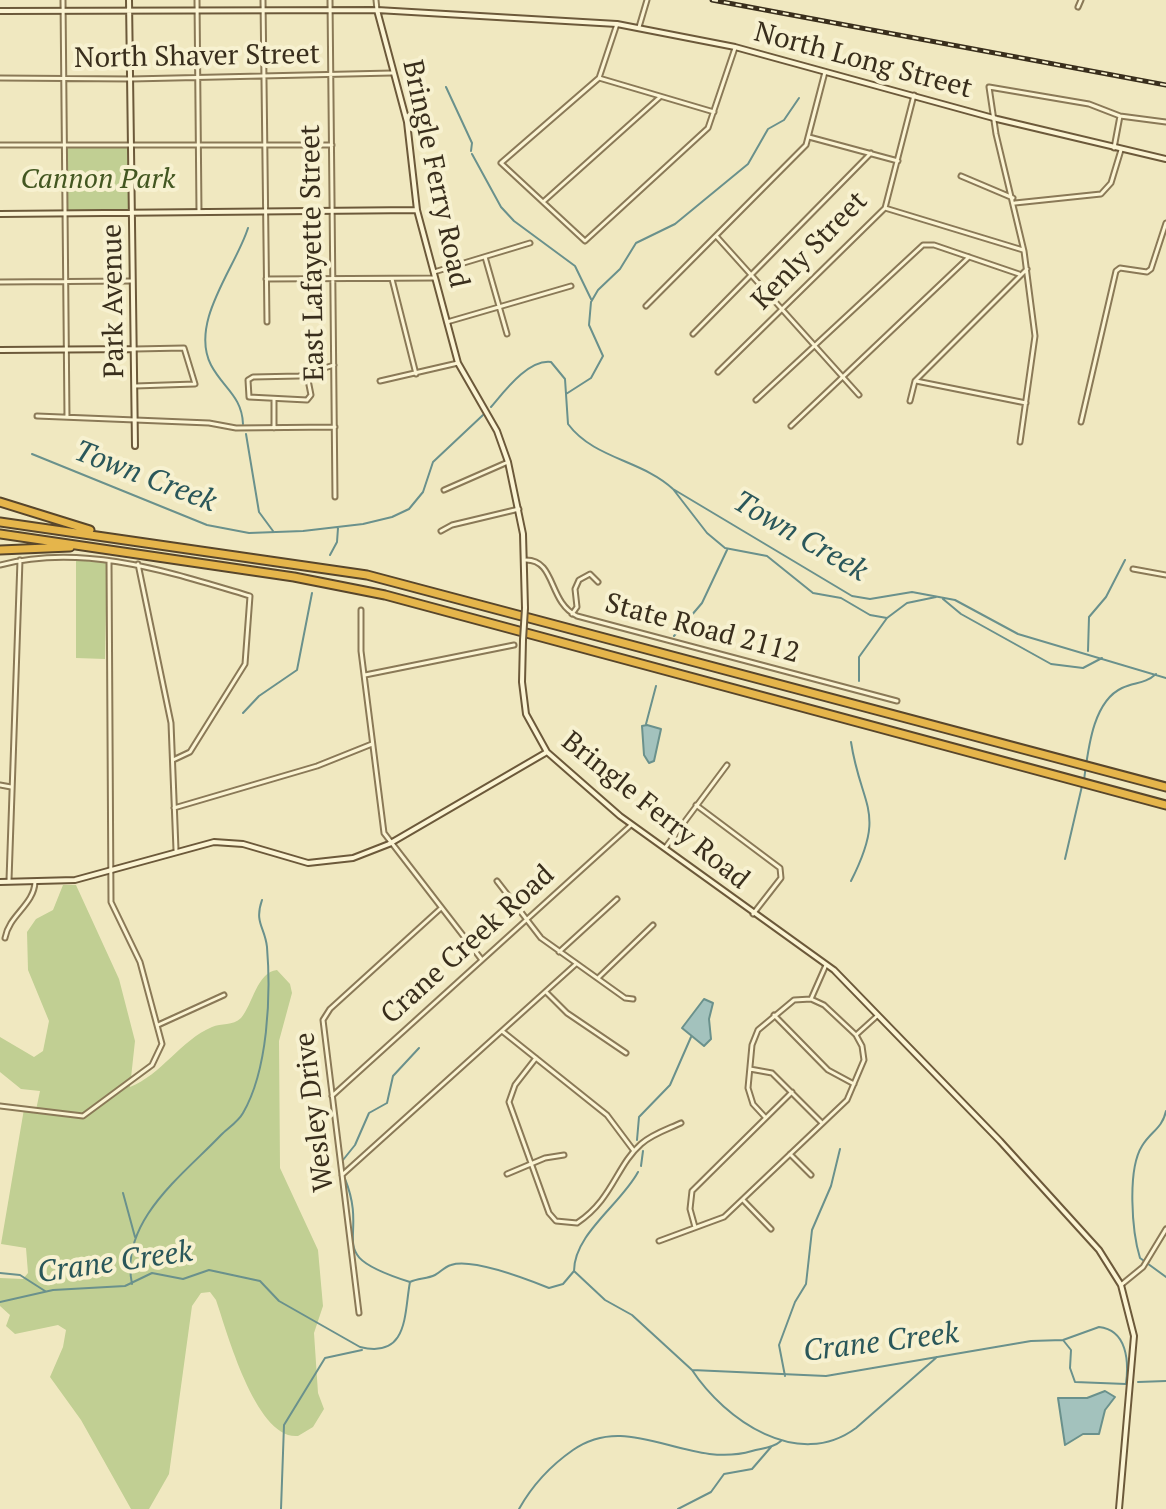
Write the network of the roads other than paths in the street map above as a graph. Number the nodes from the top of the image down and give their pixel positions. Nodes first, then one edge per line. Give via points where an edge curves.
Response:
1 (63, 0) edge
2 (129, 0) edge
3 (197, 0) edge
4 (263, 0) edge
5 (330, 0) edge
6 (376, 0) edge
7 (647, 0) edge
8 (1081, 0) edge
9 (1078, 7) dead end
10 (331, 9) junction
11 (263, 10) junction
12 (377, 10) junction
13 (0, 11) edge
14 (63, 11) junction
15 (129, 11) junction
16 (197, 12) junction
17 (617, 24) junction
18 (639, 28) junction
19 (735, 47) junction
20 (825, 72) junction
21 (395, 73) junction
22 (331, 74) junction
23 (265, 77) junction
24 (0, 78) edge
25 (198, 78) junction
26 (599, 78) junction
27 (64, 79) junction
28 (131, 79) junction
29 (914, 95) junction
30 (660, 97) junction
31 (714, 112) junction
32 (1120, 116) junction
33 (997, 119) junction
34 (1166, 122) edge
35 (809, 137) junction
36 (0, 145) edge
37 (332, 145) junction
38 (65, 146) junction
39 (198, 146) junction
40 (266, 146) junction
41 (131, 147) junction
42 (1114, 148) junction
43 (1121, 150) junction
44 (871, 153) junction
45 (1166, 159) edge
46 (899, 161) junction
47 (961, 176) dead end
48 (1014, 200) junction
49 (543, 202) junction
50 (885, 208) junction
51 (417, 210) junction
52 (333, 211) junction
53 (267, 212) junction
54 (132, 213) junction
55 (199, 213) junction
56 (0, 214) edge
57 (66, 214) junction
58 (1166, 223) edge
59 (717, 237) junction
60 (530, 243) dead end
61 (1024, 251) junction
62 (485, 257) junction
63 (969, 257) junction
64 (1027, 269) junction
65 (1019, 274) junction
66 (434, 275) junction
67 (752, 275) junction
68 (266, 279) junction
69 (392, 279) junction
70 (333, 280) junction
71 (134, 281) junction
72 (0, 282) edge
73 (66, 282) junction
74 (571, 286) dead end
75 (500, 306) junction
76 (646, 306) dead end
77 (781, 310) junction
78 (267, 322) dead end
79 (447, 322) junction
80 (507, 334) dead end
81 (693, 334) dead end
82 (814, 344) junction
83 (135, 349) junction
84 (0, 350) edge
85 (66, 350) junction
86 (458, 363) junction
87 (334, 365) junction
88 (718, 372) dead end
89 (416, 374) junction
90 (307, 375) junction
91 (843, 376) junction
92 (380, 381) dead end
93 (915, 381) junction
94 (135, 386) junction
95 (859, 395) dead end
96 (274, 400) junction
97 (756, 400) dead end
98 (910, 401) dead end
99 (1026, 403) junction
100 (37, 416) dead end
101 (67, 417) junction
102 (135, 421) junction
103 (1081, 422) dead end
104 (791, 426) dead end
105 (335, 427) junction
106 (274, 429) junction
107 (1020, 442) dead end
108 (135, 446) dead end
109 (508, 462) junction
110 (444, 490) dead end
111 (335, 497) dead end
112 (1, 503) edge
113 (519, 509) junction
114 (0, 522) edge
115 (441, 531) dead end
116 (0, 534) edge
117 (114, 536) junction
118 (100, 547) junction
119 (0, 550) edge
120 (20, 560) junction
121 (526, 560) junction
122 (109, 561) junction
123 (138, 564) junction
124 (0, 565) edge
125 (1133, 569) dead end
126 (1166, 575) edge
127 (598, 582) dead end
128 (361, 610) dead end
129 (572, 614) junction
130 (514, 645) dead end
131 (365, 675) junction
132 (897, 701) dead end
133 (372, 744) junction
134 (547, 752) junction
135 (173, 760) junction
136 (727, 765) dead end
137 (0, 785) edge
138 (11, 787) junction
139 (1166, 787) edge
140 (696, 805) junction
141 (1166, 805) edge
142 (174, 808) junction
143 (632, 824) junction
144 (389, 844) junction
145 (665, 848) junction
146 (176, 850) junction
147 (110, 871) junction
148 (9, 881) junction
149 (497, 881) dead end
150 (0, 882) edge
151 (35, 882) junction
152 (617, 899) dead end
153 (440, 909) junction
154 (753, 914) junction
155 (526, 919) junction
156 (653, 925) dead end
157 (5, 938) dead end
158 (559, 952) junction
159 (482, 960) junction
160 (576, 964) junction
161 (826, 965) junction
162 (598, 978) junction
163 (546, 992) junction
164 (224, 995) dead end
165 (633, 999) dead end
166 (811, 999) junction
167 (879, 1014) junction
168 (774, 1015) junction
169 (158, 1025) junction
170 (502, 1031) junction
171 (856, 1035) junction
172 (626, 1053) dead end
173 (536, 1058) junction
174 (750, 1069) junction
175 (854, 1084) junction
176 (792, 1092) junction
177 (332, 1096) junction
178 (0, 1106) edge
179 (765, 1117) junction
180 (681, 1123) dead end
181 (822, 1123) junction
182 (634, 1151) junction
183 (790, 1154) junction
184 (564, 1155) dead end
185 (530, 1164) junction
186 (507, 1174) dead end
187 (342, 1175) junction
188 (811, 1175) dead end
189 (743, 1200) junction
190 (695, 1227) junction
191 (771, 1229) dead end
192 (1166, 1229) edge
193 (659, 1241) dead end
194 (1121, 1285) junction
195 (359, 1313) dead end
196 (1119, 1509) edge

1 - 14 street
2 - 15 street, Park Avenue
3 - 16 street
4 - 11 street
5 - 10 street, East Lafayette Street
6 - 12 street
7 - 18 street
8 - 9 street
10 - 11 street, North Long Street
10 - 12 street, North Long Street
10 - 22 street, East Lafayette Street
11 - 16 street, North Long Street
11 - 23 street
12 - 17 street, North Long Street
12 - 21 street, Bringle Ferry Road
13 - 14 street, North Long Street
14 - 15 street, North Long Street
14 - 27 street
15 - 16 street, North Long Street
15 - 28 street, Park Avenue
16 - 25 street
17 - 18 street, North Long Street
17 - 26 street
18 - 19 street, North Long Street
19 - 20 street, North Long Street
19 - 31 street
20 - 29 street, North Long Street
20 - 35 street
21 - 22 street, North Shaver Street
21 - 51 street, Bringle Ferry Road via 407,122
22 - 23 street, North Shaver Street
22 - 37 street, East Lafayette Street
23 - 25 street, North Shaver Street
23 - 40 street
24 - 27 street, North Shaver Street
25 - 28 street, North Shaver Street
25 - 39 street
26 - 30 street
26 - 49 street via 501,163
27 - 28 street, North Shaver Street
27 - 38 street
28 - 41 street, Park Avenue
29 - 33 street, North Long Street
29 - 46 street, Kenly Street
30 - 31 street
30 - 49 street
31 - 49 street via 708,128 585,241
32 - 33 street via 1089,104 989,87
32 - 34 street
32 - 42 street
33 - 42 street, North Long Street
33 - 48 street via 996,134
35 - 44 street
35 - 59 street via 798,155
36 - 38 street
37 - 40 street
37 - 52 street, East Lafayette Street
38 - 41 street
38 - 57 street
39 - 40 street
39 - 41 street
39 - 55 street
40 - 53 street
41 - 54 street, Park Avenue
42 - 43 street, North Long Street
43 - 45 street, North Long Street
43 - 48 street via 1111,183 1101,194
44 - 46 street
44 - 67 street
46 - 50 street, Kenly Street
47 - 48 street
48 - 61 street
50 - 61 street
50 - 77 street, Kenly Street
51 - 52 street
51 - 66 street, Bringle Ferry Road
52 - 53 street
52 - 70 street, East Lafayette Street
53 - 55 street
53 - 68 street
54 - 55 street
54 - 57 street
54 - 71 street, Park Avenue
56 - 57 street
57 - 73 street
58 - 103 street via 1151,269 1116,271
59 - 67 street
59 - 76 street
60 - 62 street
61 - 64 street
62 - 66 street
62 - 75 street
63 - 65 street
63 - 82 street via 923,245
63 - 91 street
64 - 65 street
64 - 99 street via 1035,354
65 - 93 street
66 - 69 street
66 - 79 street, Bringle Ferry Road
67 - 77 street
67 - 81 street
68 - 70 street
68 - 78 street
69 - 70 street
69 - 89 street
70 - 87 street, East Lafayette Street
71 - 73 street
71 - 83 street, Park Avenue
72 - 73 street
73 - 85 street
74 - 75 street
75 - 79 street
75 - 80 street
77 - 82 street
77 - 88 street, Kenly Street
79 - 86 street, Bringle Ferry Road
82 - 91 street
82 - 97 street
83 - 85 street
83 - 94 street, Park Avenue
83 - 94 street via 184,348 195,384
84 - 85 street
85 - 101 street
86 - 89 street
86 - 109 street, Bringle Ferry Road via 497,431
87 - 90 street
87 - 105 street, East Lafayette Street
89 - 92 street
90 - 96 street via 307,400
90 - 96 street via 248,380 252,399
91 - 95 street
91 - 104 street
93 - 98 street
93 - 99 street
94 - 102 street, Park Avenue
96 - 106 street
99 - 107 street
100 - 101 street
101 - 102 street
102 - 106 street
102 - 108 street, Park Avenue
105 - 106 street
105 - 111 street, East Lafayette Street
109 - 110 street
109 - 113 street, Bringle Ferry Road
112 - 117 highway
113 - 115 street
113 - 121 street, Bringle Ferry Road
114 - 117 highway
116 - 118 highway
117 - 139 highway via 367,575
118 - 119 highway
118 - 141 highway via 385,595
120 - 122 street via 47,556
120 - 124 street
120 - 138 street
121 - 129 street, State Road 2112 via 543,565 558,603
121 - 134 street, Bringle Ferry Road, bridge via 522,693 526,714
122 - 123 street
122 - 147 street
123 - 135 street via 171,723
123 - 135 street via 250,596 245,664 190,752
125 - 126 street
127 - 129 street via 590,574 579,580
128 - 131 street
129 - 132 street, State Road 2112
130 - 131 street
131 - 133 street
133 - 142 street via 317,766
133 - 144 street
134 - 143 street, Bringle Ferry Road
134 - 144 street
135 - 142 street
136 - 140 street
137 - 138 street
138 - 148 street
140 - 145 street
140 - 154 street via 781,871
142 - 146 street
143 - 145 street, Bringle Ferry Road
143 - 155 street, Crane Creek Road
144 - 146 street via 353,858 314,864 228,842
144 - 153 street
145 - 154 street, Bringle Ferry Road
146 - 147 street
147 - 151 street
147 - 169 street via 112,910 140,962
148 - 150 street
148 - 151 street
149 - 155 street
151 - 157 street via 33,897 6,929
152 - 158 street
153 - 159 street
153 - 177 street, Wesley Drive via 325,1015
154 - 161 street, Bringle Ferry Road
155 - 158 street
155 - 159 street, Crane Creek Road
156 - 162 street
158 - 160 street
159 - 177 street, Crane Creek Road
160 - 162 street
160 - 163 street
161 - 166 street
161 - 167 street, Bringle Ferry Road
162 - 165 street
163 - 170 street
163 - 172 street
164 - 169 street
166 - 168 street via 794,1000
166 - 171 street
167 - 171 street
167 - 194 street, Bringle Ferry Road via 1081,1229
168 - 174 street via 758,1030
168 - 175 street via 828,1070
169 - 178 street via 158,1058 89,1114 75,1117
170 - 173 street
170 - 187 street
171 - 175 street via 864,1060
173 - 182 street via 607,1115
173 - 185 street via 509,1102
174 - 176 street via 772,1073
174 - 179 street via 748,1088
175 - 181 street via 847,1100
176 - 179 street
176 - 181 street
177 - 187 street, Wesley Drive
179 - 190 street via 692,1191
180 - 182 street
181 - 183 street
182 - 185 street via 607,1197 577,1223 563,1223 549,1213
183 - 188 street
183 - 189 street
184 - 185 street
185 - 186 street
187 - 195 street, Wesley Drive
189 - 190 street via 724,1217
189 - 191 street
190 - 193 street
192 - 194 street via 1145,1264
194 - 196 street, Bringle Ferry Road via 1134,1349

